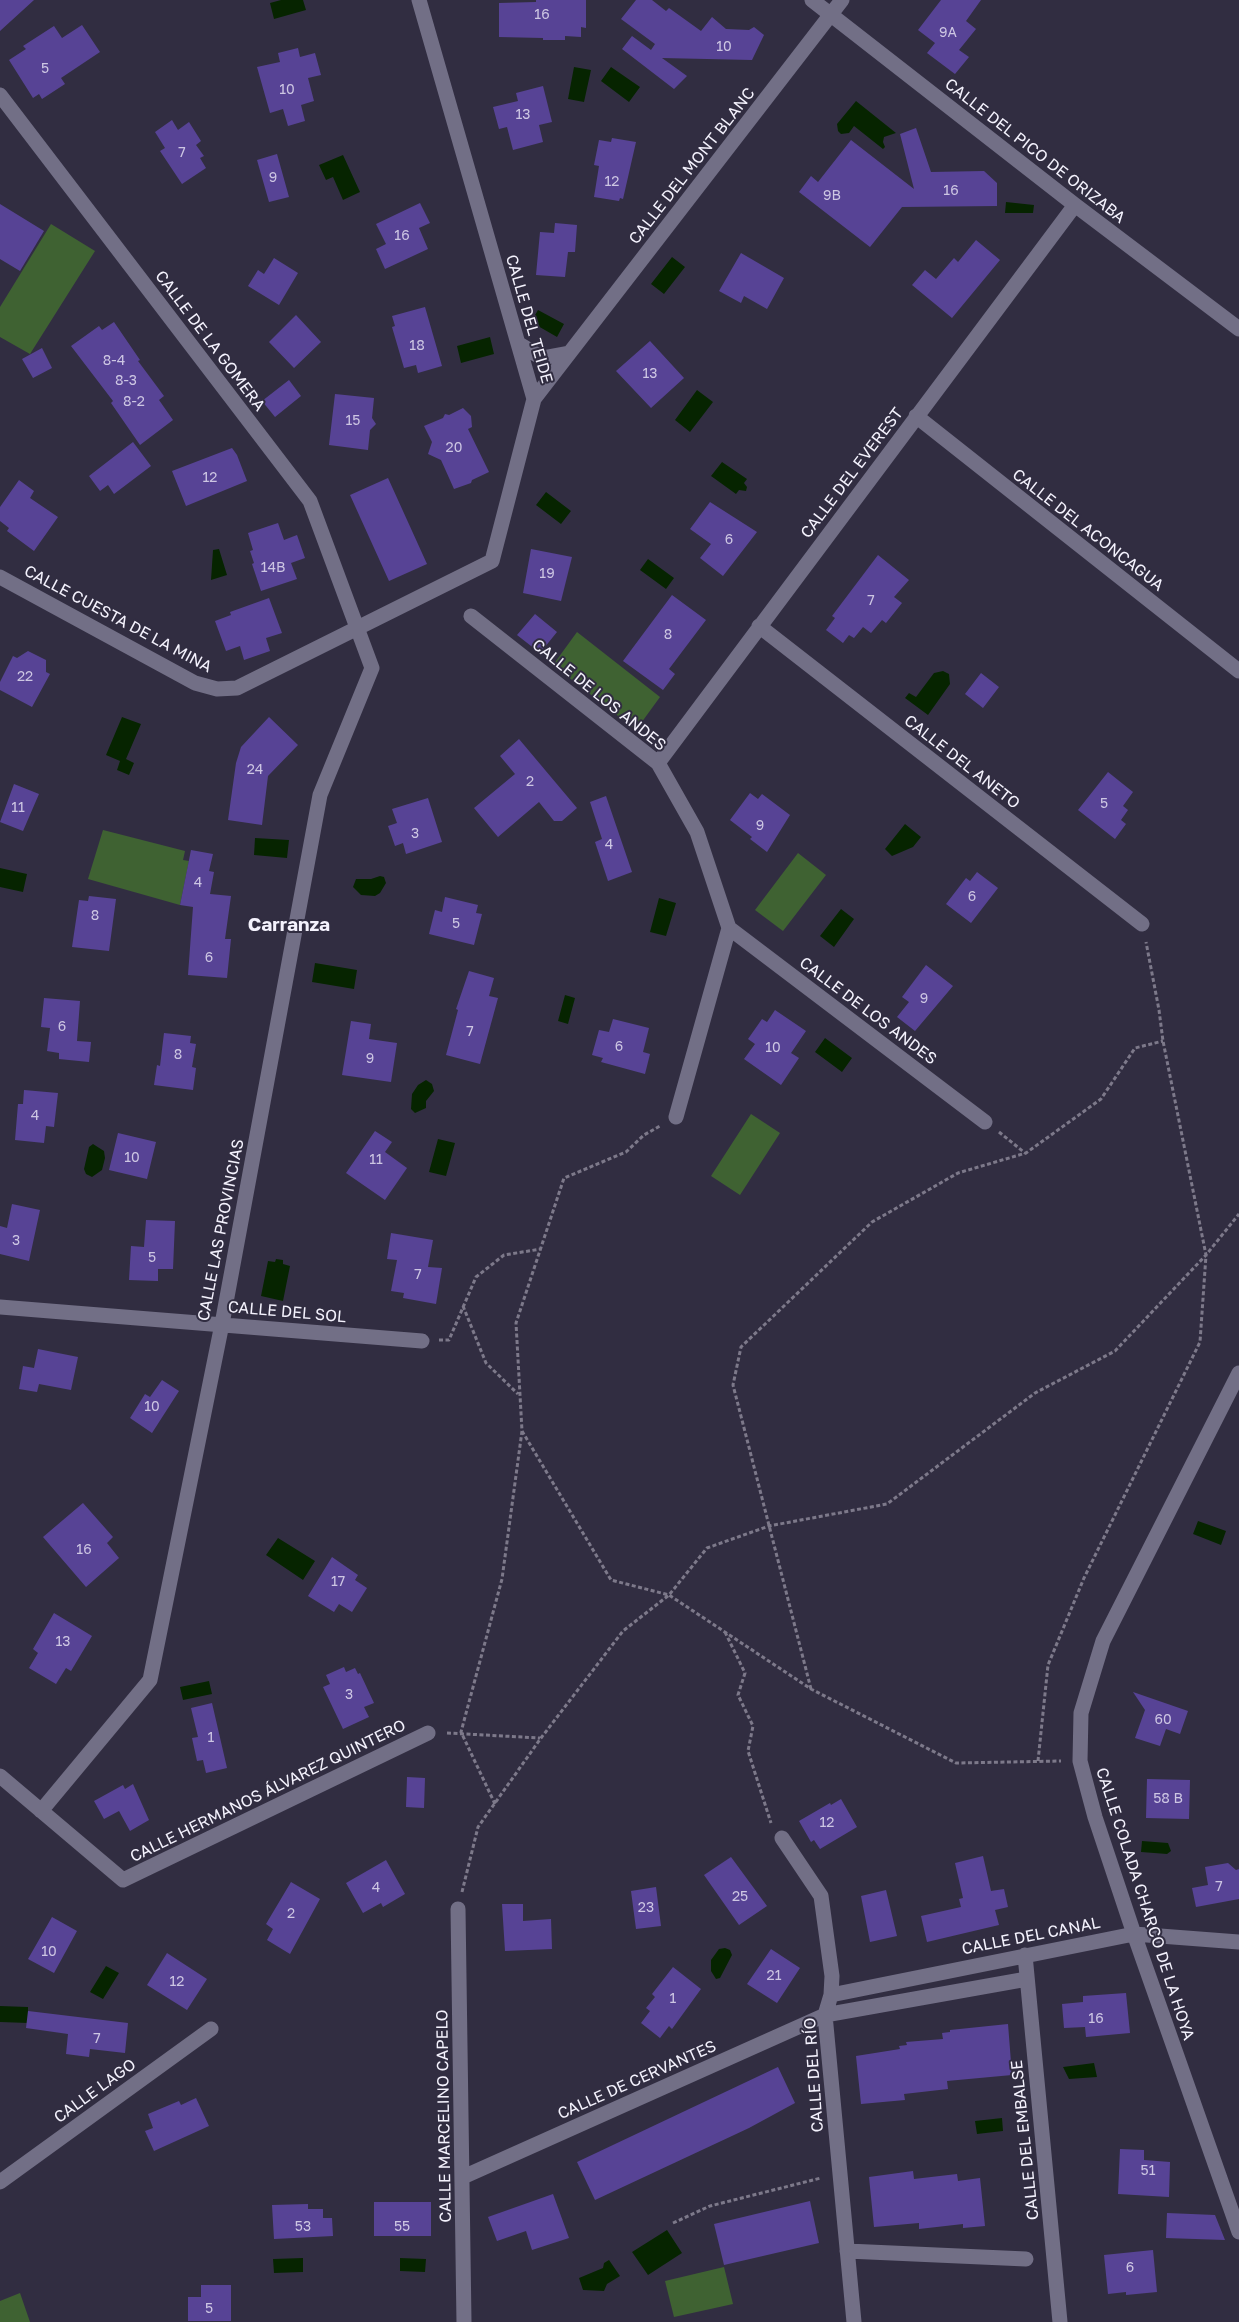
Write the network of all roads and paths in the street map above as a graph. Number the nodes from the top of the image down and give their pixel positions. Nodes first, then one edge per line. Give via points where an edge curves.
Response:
1 (419, 0) edge
2 (812, 0) edge
3 (842, 0) edge
4 (831, 15) junction
5 (0, 95) edge
6 (1075, 205) junction
7 (1239, 329) edge
8 (519, 344) junction
9 (569, 353) junction
10 (534, 399) junction
11 (916, 416) junction
12 (0, 577) edge
13 (471, 616) dead end
14 (759, 626) junction
15 (357, 628) junction
16 (1239, 671) edge
17 (658, 762) junction
18 (1142, 924) joint
19 (729, 928) junction
20 (1162, 1041) junction
21 (676, 1117) joint
22 (986, 1122) joint
23 (1026, 1153) junction
24 (1239, 1214) edge
25 (541, 1249) junction
26 (1206, 1256) junction
27 (463, 1305) junction
28 (0, 1307) edge
29 (222, 1324) junction
30 (441, 1340) dead end
31 (422, 1341) dead end
32 (1239, 1373) edge
33 (519, 1395) junction
34 (522, 1431) junction
35 (770, 1526) junction
36 (669, 1595) junction
37 (724, 1632) junction
38 (811, 1688) junction
39 (461, 1732) junction
40 (428, 1733) joint
41 (541, 1738) junction
42 (1080, 1760) junction
43 (1038, 1761) junction
44 (0, 1776) edge
45 (495, 1804) junction
46 (41, 1811) junction
47 (782, 1838) joint
48 (458, 1909) joint
49 (1134, 1934) junction
50 (1239, 1942) edge
51 (1024, 1954) junction
52 (1027, 1979) junction
53 (831, 1995) junction
54 (825, 2015) junction
55 (211, 2029) dead end
56 (827, 2176) dead end
57 (463, 2177) junction
58 (0, 2182) edge
59 (673, 2223) dead end
60 (1239, 2232) edge
61 (847, 2251) junction
62 (1026, 2259) dead end
63 (464, 2322) edge
64 (854, 2322) edge
65 (1060, 2322) edge

1 - 8 street, CALLE DEL TEIDE
2 - 4 street, CALLE DEL PICO DE ORIZABA
3 - 4 street, CALLE DEL MONT BLANC
4 - 6 street, CALLE DEL PICO DE ORIZABA
4 - 9 street, CALLE DEL MONT BLANC
5 - 15 street, CALLE DE LA GOMERA via 310,501
6 - 7 street, CALLE DEL PICO DE ORIZABA
6 - 11 street, CALLE DEL EVEREST
8 - 9 street via 542,358
8 - 10 street, CALLE DEL TEIDE
9 - 10 street, CALLE DEL MONT BLANC
10 - 15 street, CALLE DEL TEIDE via 492,561
11 - 14 street, CALLE DEL EVEREST
11 - 16 street, CALLE DEL ACONCAGUA
12 - 15 street, CALLE CUESTA DE LA MINA via 195,683 217,689 237,688
13 - 17 street, CALLE DE LOS ANDES
14 - 17 street, CALLE DEL EVEREST
14 - 18 street, CALLE DEL ANETO
15 - 29 street, CALLE LAS PROVINCIAS via 372,668 320,795
17 - 19 street, CALLE DE LOS ANDES via 697,832
18 - 20 path via 1160,1010
19 - 21 street
19 - 22 street, CALLE DE LOS ANDES
20 - 23 path via 1135,1048 1101,1099
20 - 26 path
21 - 25 path via 644,1135 626,1152 564,1178
22 - 23 path
23 - 35 path via 958,1173 872,1222 741,1347 733,1385
24 - 26 path
25 - 27 path via 504,1255 476,1277
25 - 33 path via 516,1323
26 - 35 path via 1116,1351 1035,1393 887,1504
26 - 43 path via 1200,1342 1084,1578 1048,1665
27 - 30 path via 449,1340
27 - 33 path via 486,1363
28 - 29 street, CALLE DEL SOL
29 - 31 street, CALLE DEL SOL
29 - 46 street, CALLE LAS PROVINCIAS via 150,1680
32 - 42 street, CALLE COLADA CHARCO DE LA HOYA via 1103,1641 1082,1713
33 - 34 path
34 - 36 path via 611,1580
34 - 39 path via 502,1580
35 - 36 path via 707,1548
35 - 38 path
36 - 37 path
36 - 41 path via 624,1631
37 - 38 path
37 - 47 path via 745,1673 738,1695 753,1726 748,1751 772,1825
38 - 43 path via 956,1763
39 - 40 path
39 - 41 path
39 - 45 path
40 - 46 street, CALLE HERMANOS ÁLVAREZ QUINTERO via 122,1880
41 - 45 path
42 - 43 path
42 - 49 street, CALLE COLADA CHARCO DE LA HOYA via 1095,1817
44 - 46 street
45 - 48 path via 478,1827
47 - 53 street, CALLE DEL RÍO via 821,1896 832,1976
48 - 57 street, CALLE MARCELINO CAPELO
49 - 50 street, CALLE DEL CANAL
49 - 51 street, CALLE DEL CANAL
49 - 60 street, CALLE COLADA CHARCO DE LA HOYA
51 - 52 street, CALLE DEL EMBALSE
51 - 53 street, CALLE DEL CANAL
52 - 54 street, CALLE DE CERVANTES
52 - 65 street, CALLE DEL EMBALSE
53 - 54 street, CALLE DEL RÍO
54 - 57 street, CALLE DE CERVANTES
54 - 61 street, CALLE DEL RÍO
55 - 58 street, CALLE LAGO
56 - 59 path via 710,2206
57 - 63 street, CALLE MARCELINO CAPELO
61 - 62 street
61 - 64 street, CALLE DEL RÍO

